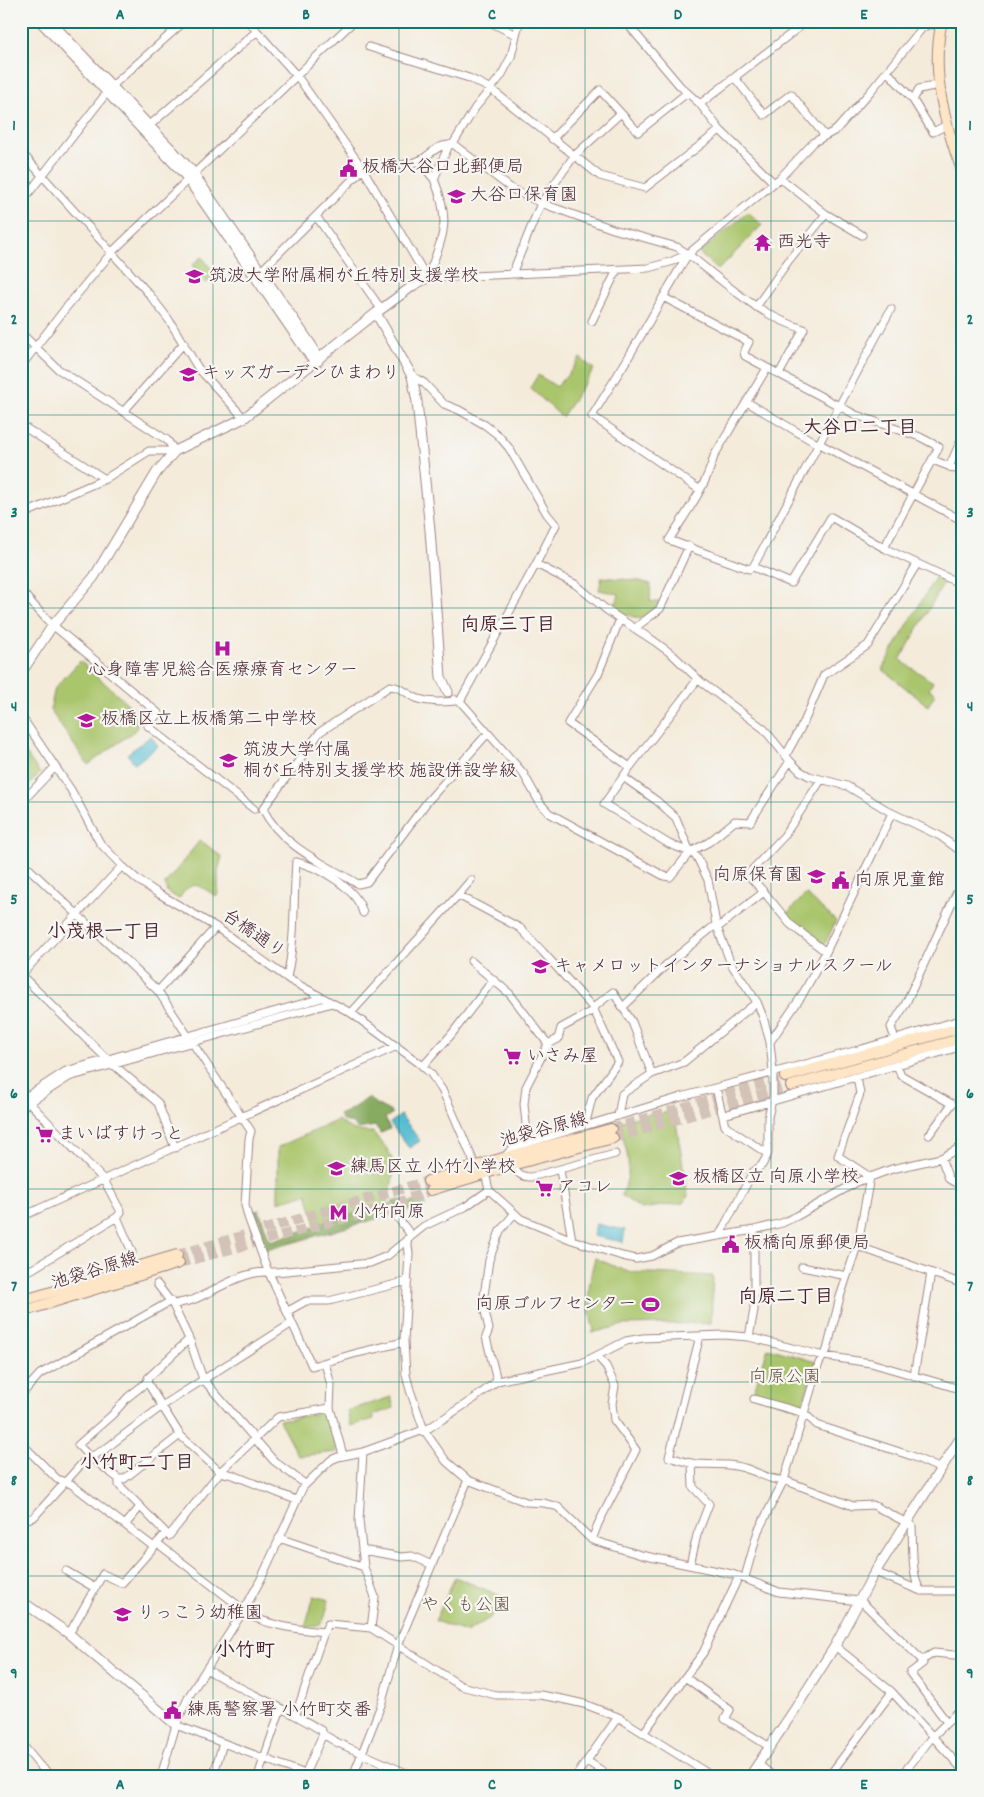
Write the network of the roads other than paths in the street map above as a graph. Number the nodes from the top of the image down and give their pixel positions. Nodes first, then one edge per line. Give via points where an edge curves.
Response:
1 (40, 21) edge
2 (50, 21) edge
3 (185, 21) edge
4 (248, 21) edge
5 (354, 21) edge
6 (488, 21) edge
7 (520, 21) edge
8 (625, 21) edge
9 (941, 24) edge
10 (802, 25) dead end
11 (257, 31) junction
12 (516, 35) junction
13 (368, 47) dead end
14 (887, 72) junction
15 (297, 76) junction
16 (736, 78) junction
17 (939, 84) junction
18 (110, 89) junction
19 (491, 89) junction
20 (688, 93) junction
21 (913, 100) junction
22 (700, 104) junction
23 (621, 113) junction
24 (947, 125) junction
25 (149, 126) junction
26 (720, 130) junction
27 (825, 136) junction
28 (552, 139) junction
29 (451, 144) junction
30 (21, 152) edge
31 (574, 156) junction
32 (419, 161) junction
33 (363, 169) junction
34 (963, 173) edge
35 (43, 176) junction
36 (191, 176) junction
37 (434, 179) junction
38 (777, 181) junction
39 (21, 203) edge
40 (541, 203) junction
41 (826, 214) junction
42 (316, 216) junction
43 (862, 236) dead end
44 (112, 252) junction
45 (688, 254) junction
46 (617, 270) junction
47 (258, 274) junction
48 (512, 274) junction
49 (427, 278) junction
50 (663, 297) junction
51 (756, 307) junction
52 (891, 309) dead end
53 (379, 311) junction
54 (592, 321) dead end
55 (21, 333) edge
56 (184, 343) junction
57 (36, 348) junction
58 (318, 361) junction
59 (21, 366) edge
60 (767, 368) junction
61 (779, 374) junction
62 (412, 376) junction
63 (747, 402) junction
64 (838, 406) junction
65 (124, 411) junction
66 (244, 418) junction
67 (21, 426) edge
68 (963, 436) edge
69 (819, 444) junction
70 (175, 451) junction
71 (933, 460) junction
72 (949, 467) junction
73 (963, 472) edge
74 (105, 479) junction
75 (700, 490) junction
76 (914, 495) junction
77 (21, 515) edge
78 (963, 520) edge
79 (689, 546) junction
80 (884, 548) junction
81 (536, 564) junction
82 (917, 564) junction
83 (753, 567) junction
84 (962, 583) edge
85 (21, 591) edge
86 (620, 619) junction
87 (53, 625) junction
88 (635, 628) junction
89 (21, 673) edge
90 (698, 679) junction
91 (448, 692) joint
92 (457, 701) junction
93 (21, 716) edge
94 (488, 733) junction
95 (788, 758) junction
96 (55, 767) junction
97 (630, 767) junction
98 (623, 777) junction
99 (821, 780) junction
100 (21, 803) edge
101 (254, 809) dead end
102 (892, 813) junction
103 (690, 852) junction
104 (963, 853) edge
105 (21, 861) edge
106 (122, 866) junction
107 (963, 879) edge
108 (472, 880) dead end
109 (764, 892) junction
110 (458, 895) junction
111 (363, 913) dead end
112 (78, 915) junction
113 (717, 926) junction
114 (216, 927) junction
115 (826, 952) junction
116 (471, 961) dead end
117 (21, 975) edge
118 (286, 977) junction
119 (493, 980) junction
120 (158, 992) junction
121 (322, 998) junction
122 (757, 1002) junction
123 (332, 1003) junction
124 (623, 1007) junction
125 (593, 1009) junction
126 (351, 1013) junction
127 (963, 1019) edge
128 (963, 1027) edge
129 (963, 1038) edge
130 (895, 1039) junction
131 (191, 1040) junction
132 (770, 1042) junction
133 (548, 1044) junction
134 (397, 1046) junction
135 (963, 1046) edge
136 (110, 1062) junction
137 (897, 1065) junction
138 (423, 1066) junction
139 (773, 1072) junction
140 (652, 1074) junction
141 (857, 1076) junction
142 (716, 1088) junction
143 (24, 1098) edge
144 (771, 1101) junction
145 (21, 1108) edge
146 (724, 1115) junction
147 (618, 1116) junction
148 (243, 1118) junction
149 (585, 1126) junction
150 (612, 1134) tunnel mouth
151 (929, 1135) dead end
152 (528, 1142) junction
153 (963, 1146) edge
154 (175, 1148) junction
155 (615, 1154) dead end
156 (768, 1154) junction
157 (941, 1158) junction
158 (507, 1161) junction
159 (476, 1167) junction
160 (560, 1170) junction
161 (485, 1173) junction
162 (870, 1177) junction
163 (104, 1180) junction
164 (963, 1187) edge
165 (489, 1190) junction
166 (23, 1214) edge
167 (514, 1214) junction
168 (397, 1216) dead end
169 (117, 1217) junction
170 (754, 1230) junction
171 (719, 1236) junction
172 (409, 1237) junction
173 (572, 1240) junction
174 (857, 1246) junction
175 (132, 1252) dead end
176 (21, 1259) edge
177 (802, 1267) dead end
178 (268, 1271) junction
179 (930, 1273) junction
180 (847, 1276) junction
181 (408, 1281) junction
182 (157, 1284) dead end
183 (963, 1284) edge
184 (21, 1302) edge
185 (172, 1303) junction
186 (288, 1311) junction
187 (21, 1312) edge
188 (292, 1323) junction
189 (700, 1336) junction
190 (749, 1337) junction
191 (190, 1341) junction
192 (404, 1342) junction
193 (597, 1356) junction
194 (824, 1356) junction
195 (325, 1363) junction
196 (914, 1376) junction
197 (203, 1380) junction
198 (497, 1381) junction
199 (146, 1382) junction
200 (963, 1390) edge
201 (21, 1395) edge
202 (754, 1399) dead end
203 (162, 1406) junction
204 (330, 1408) junction
205 (804, 1413) junction
206 (424, 1430) junction
207 (963, 1434) edge
208 (180, 1435) junction
209 (254, 1438) junction
210 (21, 1443) edge
211 (959, 1448) edge
212 (363, 1452) junction
213 (343, 1456) junction
214 (90, 1457) junction
215 (692, 1463) junction
216 (941, 1469) junction
217 (220, 1472) junction
218 (119, 1480) junction
219 (468, 1480) junction
220 (784, 1480) junction
221 (65, 1481) junction
222 (305, 1484) junction
223 (296, 1500) junction
224 (140, 1507) junction
225 (21, 1521) edge
226 (907, 1523) junction
227 (126, 1525) junction
228 (166, 1533) junction
229 (279, 1538) junction
230 (592, 1540) junction
231 (156, 1545) junction
232 (362, 1550) junction
233 (432, 1565) junction
234 (690, 1565) junction
235 (364, 1567) junction
236 (66, 1571) dead end
237 (875, 1572) junction
238 (742, 1577) junction
239 (95, 1588) junction
240 (921, 1591) junction
241 (963, 1591) edge
242 (859, 1601) junction
243 (21, 1602) edge
244 (243, 1611) junction
245 (371, 1628) junction
246 (324, 1632) junction
247 (69, 1634) junction
248 (398, 1645) junction
249 (835, 1646) junction
250 (963, 1652) edge
251 (922, 1660) junction
252 (206, 1669) junction
253 (685, 1677) junction
254 (892, 1692) junction
255 (963, 1706) edge
256 (281, 1708) junction
257 (296, 1714) junction
258 (618, 1717) junction
259 (946, 1722) junction
260 (176, 1724) junction
261 (644, 1732) junction
262 (323, 1734) junction
263 (932, 1737) junction
264 (21, 1743) edge
265 (223, 1743) junction
266 (770, 1747) junction
267 (362, 1754) junction
268 (264, 1759) junction
269 (587, 1761) junction
270 (758, 1764) junction
271 (963, 1770) edge
272 (52, 1776) edge
273 (161, 1776) edge
274 (212, 1776) edge
275 (258, 1776) edge
276 (354, 1776) edge
277 (413, 1776) edge
278 (576, 1776) edge
279 (610, 1776) edge
280 (712, 1776) edge
281 (750, 1776) edge
282 (773, 1776) edge
283 (829, 1776) edge
284 (901, 1776) edge

1 - 18 street
2 - 18 street
3 - 18 street
4 - 11 street
5 - 15 street
6 - 12 street
7 - 12 street
8 - 20 street
9 - 14 street via 923,27
9 - 17 main road
10 - 16 street
11 - 15 street
11 - 25 street
12 - 19 street via 511,57
13 - 19 street via 469,78
14 - 21 street
14 - 27 street via 846,121
15 - 33 street
15 - 36 street
16 - 22 street
16 - 27 street via 764,115 791,94
17 - 21 street via 919,89
17 - 24 main road
18 - 25 street
18 - 35 street
18 - 36 street
19 - 28 street
19 - 29 street
20 - 22 street
20 - 23 street via 638,132
21 - 24 street via 933,132
22 - 26 street
23 - 28 street via 600,90
23 - 31 street
24 - 34 main road
25 - 36 street
26 - 31 street via 645,188 600,176
26 - 38 street
27 - 38 street via 814,142
28 - 31 street
29 - 32 street via 436,147
29 - 37 street
29 - 40 street via 512,189
30 - 35 street
31 - 40 street
32 - 33 street
32 - 37 street
33 - 42 street
33 - 49 street
35 - 39 street
35 - 44 street
36 - 44 street
36 - 47 street
37 - 49 street via 444,211 443,235
38 - 41 street
38 - 45 street
40 - 45 street via 677,247
40 - 48 street
41 - 43 street
41 - 51 street
42 - 47 street
42 - 53 street
44 - 56 street via 150,294
44 - 57 street
45 - 46 street via 648,268
45 - 50 street
45 - 51 street
46 - 48 street
46 - 54 street
47 - 58 street via 310,356
48 - 49 street
49 - 53 street
50 - 60 street via 749,342 745,356
50 - 75 street via 592,416
51 - 61 street via 787,325 804,330
52 - 64 street
53 - 58 street
53 - 62 street
55 - 57 street
56 - 65 street
56 - 66 street via 198,368
57 - 59 street
57 - 65 street via 58,369
58 - 66 street
60 - 61 street
60 - 63 street
61 - 64 street
62 - 81 street via 424,383 444,404 486,425 509,448 556,525
62 - 91 street via 430,530 441,677
63 - 69 street
63 - 75 street via 714,456
64 - 69 street
64 - 71 street via 939,447
65 - 70 street via 167,440
66 - 70 street
67 - 74 street
68 - 72 street
69 - 76 street
69 - 83 street
70 - 74 street via 149,451
70 - 87 street via 157,472 94,577
71 - 72 street
71 - 76 street
72 - 73 street
74 - 77 street
75 - 79 street via 670,540
76 - 78 street
76 - 80 street
79 - 83 street via 749,569
79 - 88 street via 660,609
80 - 82 street
80 - 83 street via 831,517 791,583
81 - 86 street via 575,584
81 - 92 street
82 - 84 street
82 - 95 street via 868,645 824,675
85 - 87 street
86 - 88 street
86 - 97 street via 598,674 568,723
87 - 89 street
87 - 101 street via 158,714 148,726
88 - 90 street
90 - 95 street via 764,729
90 - 97 street
91 - 92 street
92 - 94 street
92 - 94 street via 439,703 418,699 396,686 390,686 320,732 263,809 266,816 288,841 363,884 441,784
93 - 96 street, 台橋通り
94 - 103 street via 523,773 549,813 664,876 670,877
95 - 99 street via 800,771
95 - 103 street via 750,822 735,821 709,842
96 - 100 street
96 - 106 street, 台橋通り via 72,790 100,843
97 - 98 street
98 - 103 street via 676,818
98 - 103 street via 604,804 669,844
99 - 102 street via 847,786
99 - 109 street via 784,836 748,873
102 - 104 street via 940,836
102 - 115 street
103 - 113 street via 697,857 708,880
105 - 112 street
106 - 112 street
106 - 114 street, 台橋通り via 156,892
107 - 130 street via 905,1005 891,1027
108 - 110 street
109 - 113 street
109 - 115 street via 790,924
110 - 125 street via 520,928
110 - 126 street
111 - 118 street via 360,903 332,878 321,870 296,862 294,936
112 - 117 street
112 - 120 street
113 - 122 street via 731,964
113 - 124 street via 666,965
114 - 118 street, 台橋通り
114 - 120 street
115 - 132 street via 801,997
116 - 119 street
117 - 136 street
118 - 121 street, 台橋通り
119 - 133 street via 510,994
119 - 138 street
120 - 131 street
121 - 123 street, 台橋通り
121 - 131 street
122 - 132 street
122 - 140 street via 684,1062
123 - 126 street, 台橋通り
123 - 131 street
124 - 125 street via 612,992
124 - 140 street
125 - 133 street via 562,1028 558,1039
125 - 149 street via 618,1062 592,1098
126 - 134 street, 台橋通り
127 - 130 street
128 - 129 main road via 788,1082
130 - 139 street
131 - 136 street
131 - 148 street
132 - 139 street
133 - 152 street via 526,1087 524,1104
134 - 138 street, 台橋通り
134 - 148 street
135 - 137 street
136 - 143 street
136 - 154 street via 158,1103
137 - 141 street
137 - 151 street via 901,1075 952,1104
138 - 159 street, 台橋通り via 452,1109
139 - 142 street
139 - 144 street
140 - 147 street via 622,1094
141 - 144 street
141 - 162 street via 860,1094 838,1156
142 - 146 street
142 - 147 street
143 - 145 street
143 - 163 street
144 - 146 street
144 - 156 street
146 - 156 street via 726,1126
147 - 149 street
148 - 154 street
148 - 178 street via 252,1131 246,1205
149 - 152 street
150 - 158 main road, 池袋谷原線
152 - 158 street via 514,1147
153 - 157 street
154 - 163 street
155 - 160 street
156 - 171 street via 753,1172
157 - 162 street
157 - 164 street via 949,1179
158 - 159 main road, 池袋谷原線
158 - 160 street via 524,1177
158 - 161 main road, 池袋谷原線
159 - 161 main road, 池袋谷原線 via 430,1186
160 - 173 street
161 - 165 street
162 - 170 street via 846,1187 798,1216
162 - 174 street
163 - 166 street
163 - 169 street via 121,1212
165 - 167 street
165 - 172 street via 465,1207 424,1226
167 - 173 street
167 - 198 street via 500,1230 489,1260 483,1303 489,1329 486,1337
168 - 172 street
169 - 175 street
169 - 176 street via 34,1268 28,1270
170 - 171 street
170 - 190 street via 754,1310
171 - 173 street via 677,1243 652,1256 636,1259
172 - 178 street via 387,1256 370,1263
172 - 181 street
174 - 179 street
174 - 180 street
177 - 180 street
178 - 185 street via 232,1280 193,1300
178 - 186 street
179 - 183 street
179 - 196 street
180 - 194 street
181 - 186 street via 329,1301 306,1301
181 - 192 street
182 - 185 street
184 - 187 main road, 池袋谷原線 via 178,1259
185 - 191 street
185 - 201 street via 40,1374
186 - 188 street
188 - 195 street via 312,1366
188 - 197 street
189 - 190 street
189 - 193 street via 626,1341
189 - 215 street via 669,1457
190 - 194 street
191 - 197 street
191 - 199 street
192 - 195 street
192 - 206 street via 406,1375
193 - 198 street via 582,1363
193 - 230 street via 606,1366 615,1386 614,1420 636,1450
194 - 196 street via 870,1363
194 - 205 street via 819,1362
195 - 204 street via 331,1385
196 - 200 street
197 - 203 street
197 - 209 street
198 - 206 street
199 - 203 street
199 - 214 street via 78,1444
202 - 205 street
203 - 208 street
203 - 214 street
204 - 209 street via 278,1417
204 - 213 street
205 - 216 street via 817,1425 912,1456
205 - 220 street
206 - 212 street
206 - 219 street via 446,1461
207 - 211 street
208 - 217 street
208 - 218 street
209 - 217 street
209 - 222 street via 277,1464
210 - 221 street via 57,1478
211 - 216 street
212 - 213 street
212 - 232 street via 358,1521
213 - 222 street via 331,1460
214 - 218 street
214 - 221 street
215 - 220 street via 738,1466 763,1477
215 - 234 street via 693,1487 709,1504
216 - 226 street
217 - 223 street
217 - 228 street via 169,1536
218 - 224 street via 119,1485
219 - 230 street via 526,1502 558,1507
219 - 233 street
220 - 226 street via 852,1506 873,1505
220 - 238 street via 758,1531
221 - 225 street via 34,1517
221 - 227 street
222 - 223 street
223 - 229 street
224 - 227 street
224 - 228 street
226 - 237 street
226 - 240 street via 912,1526 916,1575
227 - 231 street
228 - 231 street
229 - 235 street
229 - 244 street
230 - 234 street
231 - 239 street via 122,1583 103,1574
231 - 244 street
232 - 233 street via 412,1556
232 - 235 street
233 - 248 street
234 - 238 street
235 - 245 street via 376,1597
236 - 239 street
237 - 240 street
237 - 242 street
238 - 242 street via 778,1592
238 - 253 street via 703,1653
239 - 247 street
240 - 241 street
242 - 249 street
242 - 251 street
243 - 247 street
244 - 246 street via 258,1620 286,1628
244 - 252 street
245 - 246 street via 328,1624
245 - 248 street
246 - 257 street
247 - 260 street
248 - 258 street via 461,1686 496,1694 562,1699
248 - 267 street via 381,1705
249 - 254 street
249 - 266 street
250 - 251 street via 954,1655 934,1653
251 - 259 street via 923,1663 910,1673
252 - 256 street
252 - 260 street
253 - 261 street
253 - 266 street via 730,1710 726,1718
254 - 263 street
254 - 283 street
255 - 259 street
256 - 257 street
256 - 268 street
257 - 262 street
258 - 261 street
258 - 269 street
259 - 263 street
260 - 265 street
260 - 273 street
261 - 280 street
262 - 267 street
262 - 268 street via 305,1774
263 - 271 street
263 - 284 street
264 - 272 street
265 - 268 street
265 - 274 street
266 - 270 street
267 - 276 street
267 - 277 street
268 - 275 street
269 - 278 street
269 - 279 street
270 - 281 street
270 - 282 street

